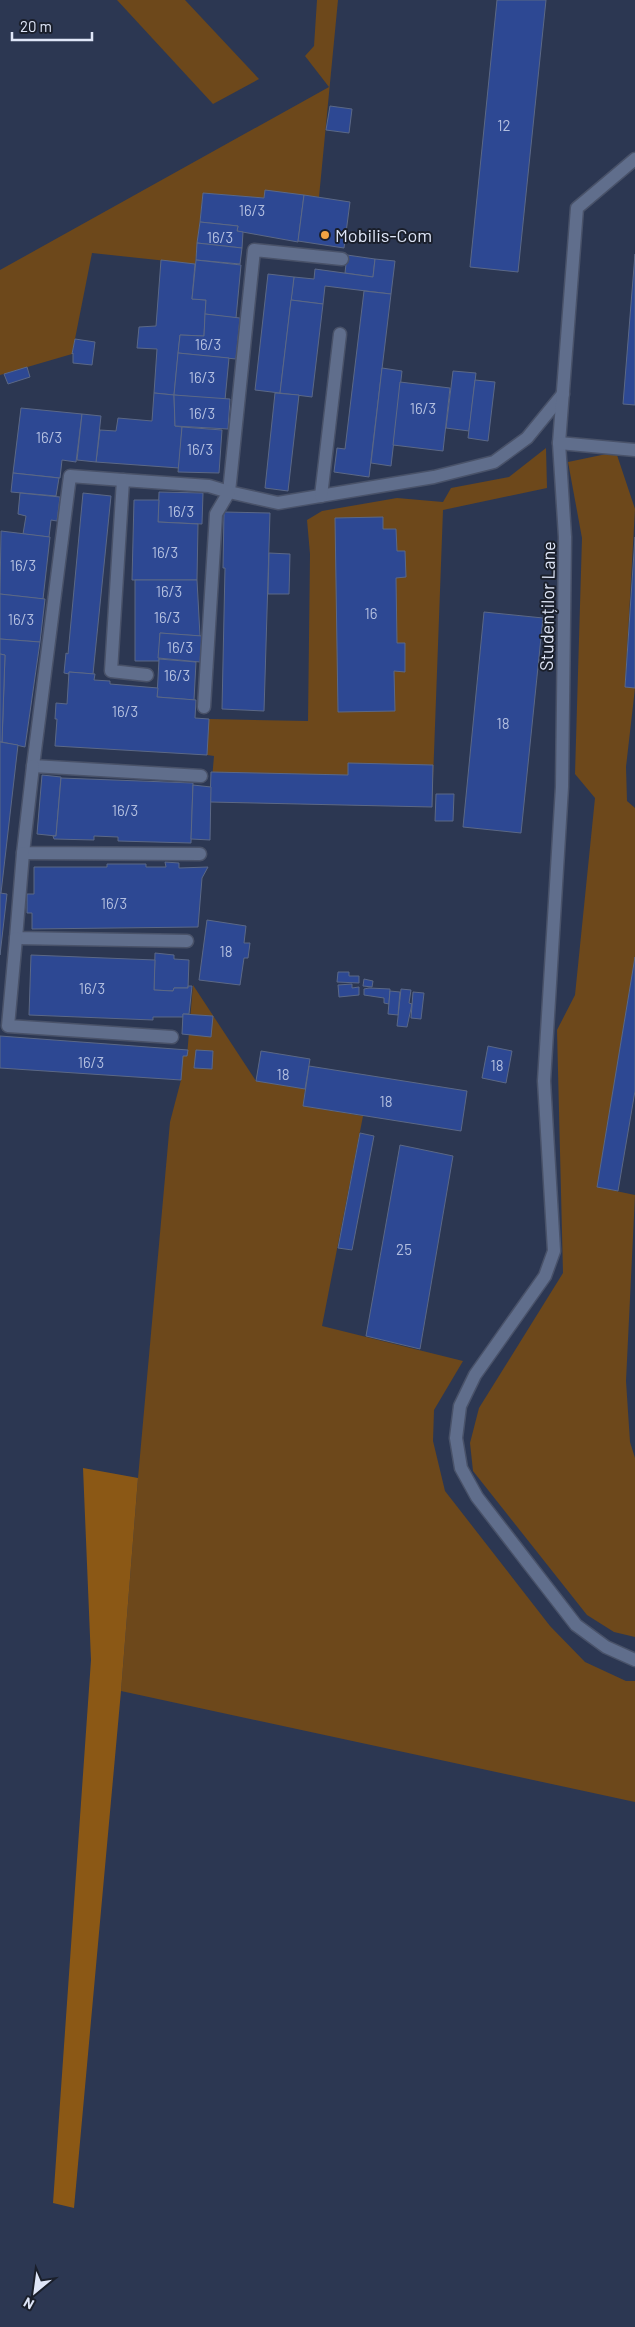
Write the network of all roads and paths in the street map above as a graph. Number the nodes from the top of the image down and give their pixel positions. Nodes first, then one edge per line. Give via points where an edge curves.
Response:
1 (635, 159) edge
2 (342, 259) dead end
3 (340, 334) dead end
4 (562, 394) junction
5 (559, 443) junction
6 (635, 450) edge
7 (123, 480) junction
8 (229, 492) junction
9 (322, 496) junction
10 (147, 675) dead end
11 (204, 707) dead end
12 (32, 766) junction
13 (201, 776) dead end
14 (23, 853) junction
15 (200, 854) dead end
16 (16, 938) junction
17 (188, 941) dead end
18 (172, 1037) dead end
19 (635, 1660) edge

1 - 4 street, Studenților Lane via 578,208
2 - 8 street via 254,250
3 - 9 street
4 - 5 street, Studenților Lane
4 - 9 street via 527,438 494,462 434,477
5 - 6 street
5 - 19 street, Studenților Lane via 565,537 562,787 544,1081 554,1251 545,1276 475,1375 460,1406 456,1438 461,1468 477,1497 576,1625 606,1647
7 - 8 street via 209,486
7 - 10 street via 111,671
7 - 12 street via 70,476
8 - 9 street via 278,503
8 - 11 street via 216,514
12 - 13 street
12 - 14 street
14 - 15 street
14 - 16 street
16 - 17 street
16 - 18 street via 8,1026

